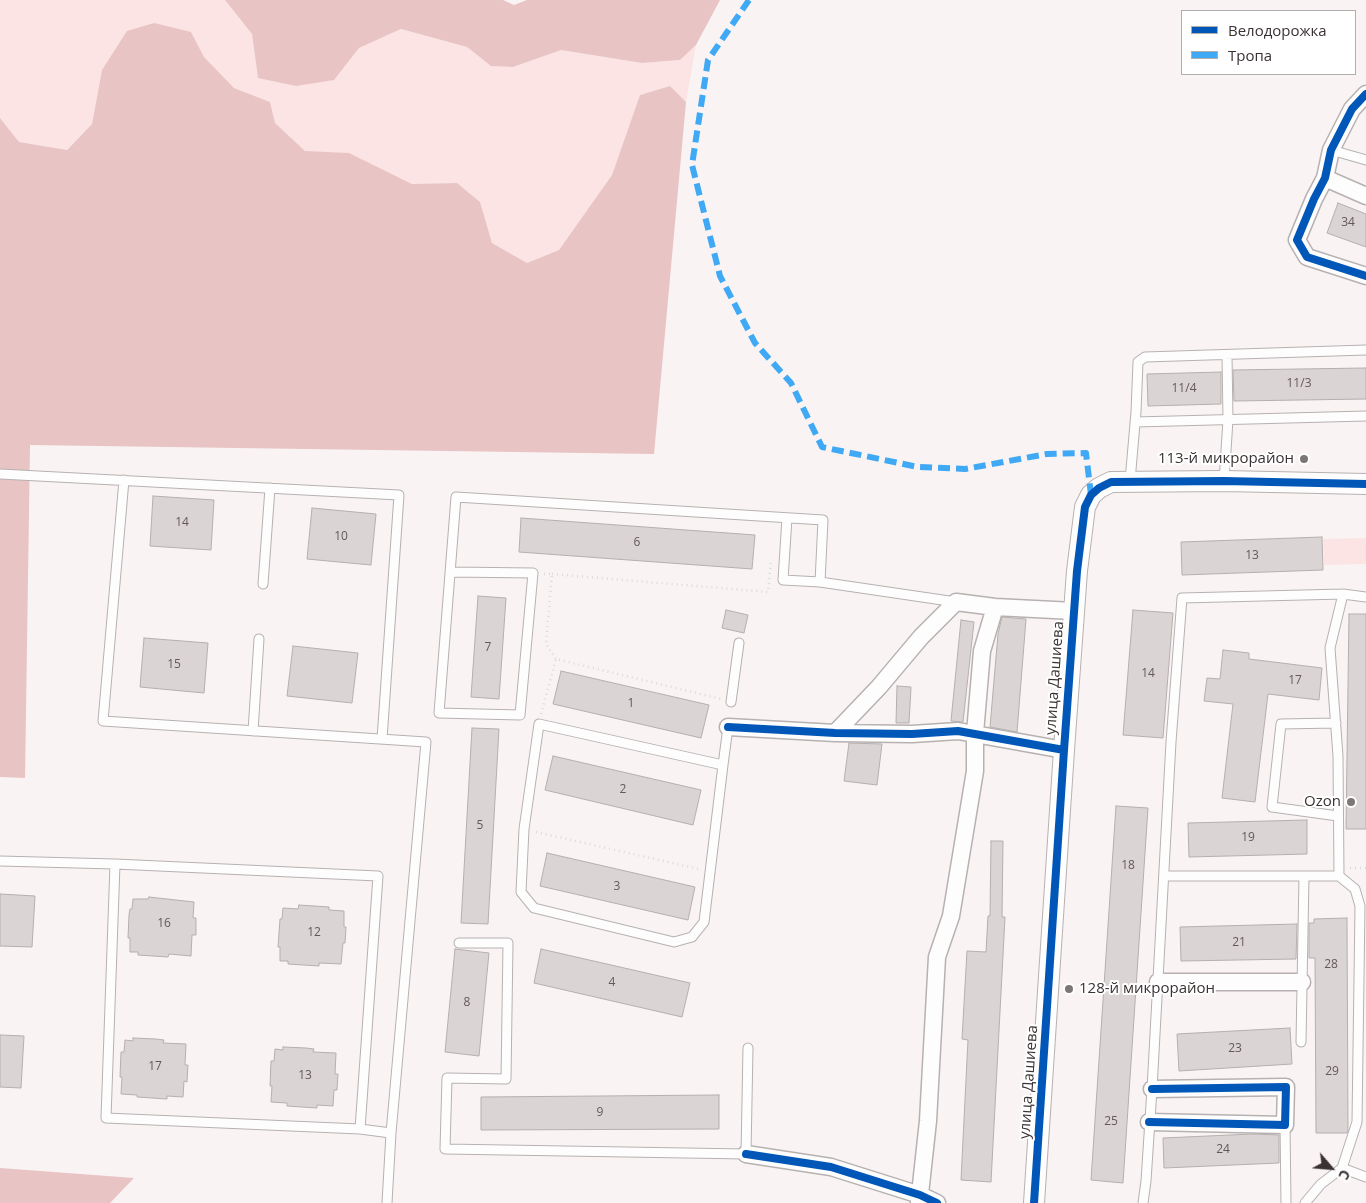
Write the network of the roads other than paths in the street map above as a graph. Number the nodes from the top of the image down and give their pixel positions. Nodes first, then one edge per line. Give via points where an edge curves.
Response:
1 (1366, 94) edge
2 (1332, 150) junction
3 (1366, 160) edge
4 (1325, 178) junction
5 (1366, 196) edge
6 (1366, 276) edge
7 (1366, 350) edge
8 (1227, 355) junction
9 (1366, 416) edge
10 (1228, 420) junction
11 (1136, 422) junction
12 (0, 474) edge
13 (124, 480) junction
14 (1130, 481) junction
15 (1224, 481) junction
16 (1366, 484) edge
17 (270, 488) junction
18 (787, 518) junction
19 (452, 572) junction
20 (820, 582) junction
21 (263, 584) dead end
22 (1343, 594) junction
23 (1366, 597) edge
24 (956, 602) junction
25 (995, 607) junction
26 (1074, 612) junction
27 (259, 639) dead end
28 (739, 643) dead end
29 (731, 702) road end
30 (1336, 722) junction
31 (728, 727) joint
32 (253, 730) junction
33 (835, 733) junction
34 (975, 734) junction
35 (382, 739) junction
36 (1064, 750) junction
37 (723, 765) junction
38 (1338, 816) junction
39 (0, 861) edge
40 (115, 864) junction
41 (1339, 872) junction
42 (1164, 876) junction
43 (1304, 876) junction
44 (459, 943) dead end
45 (1362, 966) edge
46 (1158, 982) junction
47 (1302, 982) junction
48 (1301, 1042) dead end
49 (748, 1048) dead end
50 (1362, 1054) edge
51 (1152, 1089) junction
52 (1150, 1122) junction
53 (1361, 1122) edge
54 (1285, 1125) junction
55 (360, 1129) junction
56 (391, 1133) junction
57 (746, 1154) junction
58 (1342, 1168) junction
59 (1366, 1177) edge
60 (919, 1199) edge
61 (387, 1203) edge
62 (937, 1203) edge
63 (1034, 1203) edge
64 (1143, 1203) edge
65 (1286, 1203) edge
66 (1304, 1203) edge

1 - 2 street via 1352,109
2 - 3 lane
2 - 4 street
4 - 5 street
4 - 6 street via 1297,240 1307,257
7 - 8 lane
8 - 10 lane
8 - 11 lane via 1145,357 1138,362
9 - 10 lane
10 - 11 lane
10 - 15 lane
11 - 14 lane
12 - 13 lane
13 - 17 lane
13 - 32 lane via 103,721
14 - 15 street, улица Дашиева
14 - 26 street, улица Дашиева via 1111,482 1099,488 1085,507
15 - 16 street, улица Дашиева
17 - 21 lane
17 - 35 lane via 398,495
18 - 19 lane via 456,498
18 - 20 lane via 784,580
18 - 20 lane via 824,520
19 - 19 lane via 533,573 520,716 439,713
20 - 24 lane
22 - 23 lane
22 - 30 lane via 1330,648
22 - 42 lane via 1182,598
24 - 25 street
24 - 33 street via 921,636
25 - 26 street
25 - 34 street via 982,651
26 - 36 street, улица Дашиева
27 - 32 lane
28 - 29 lane
30 - 38 lane
30 - 38 lane via 1281,724 1272,807
31 - 33 street
31 - 37 lane
32 - 35 lane
33 - 34 street via 958,731
34 - 36 street
34 - 60 street via 975,771 951,916 937,957 928,1121
35 - 56 lane via 426,742
36 - 63 street, улица Дашиева
37 - 37 lane via 704,922 692,937 674,942 534,908 521,892 524,829 539,724
38 - 41 lane
39 - 40 lane
40 - 55 lane via 106,1118
40 - 55 lane via 378,876
41 - 43 lane
41 - 45 lane via 1356,889 1360,906
42 - 43 lane
42 - 46 lane
43 - 47 lane
44 - 57 lane via 508,943 506,1079 446,1078 445,1149
45 - 50 lane
46 - 47 street
46 - 51 lane
47 - 48 lane
49 - 57 lane
50 - 53 lane
51 - 52 lane
51 - 54 street via 1286,1087
52 - 54 street
52 - 64 lane
53 - 58 lane
54 - 65 lane
55 - 56 lane
56 - 61 lane
57 - 60 street via 831,1167
58 - 59 lane
58 - 66 lane
60 - 62 street

